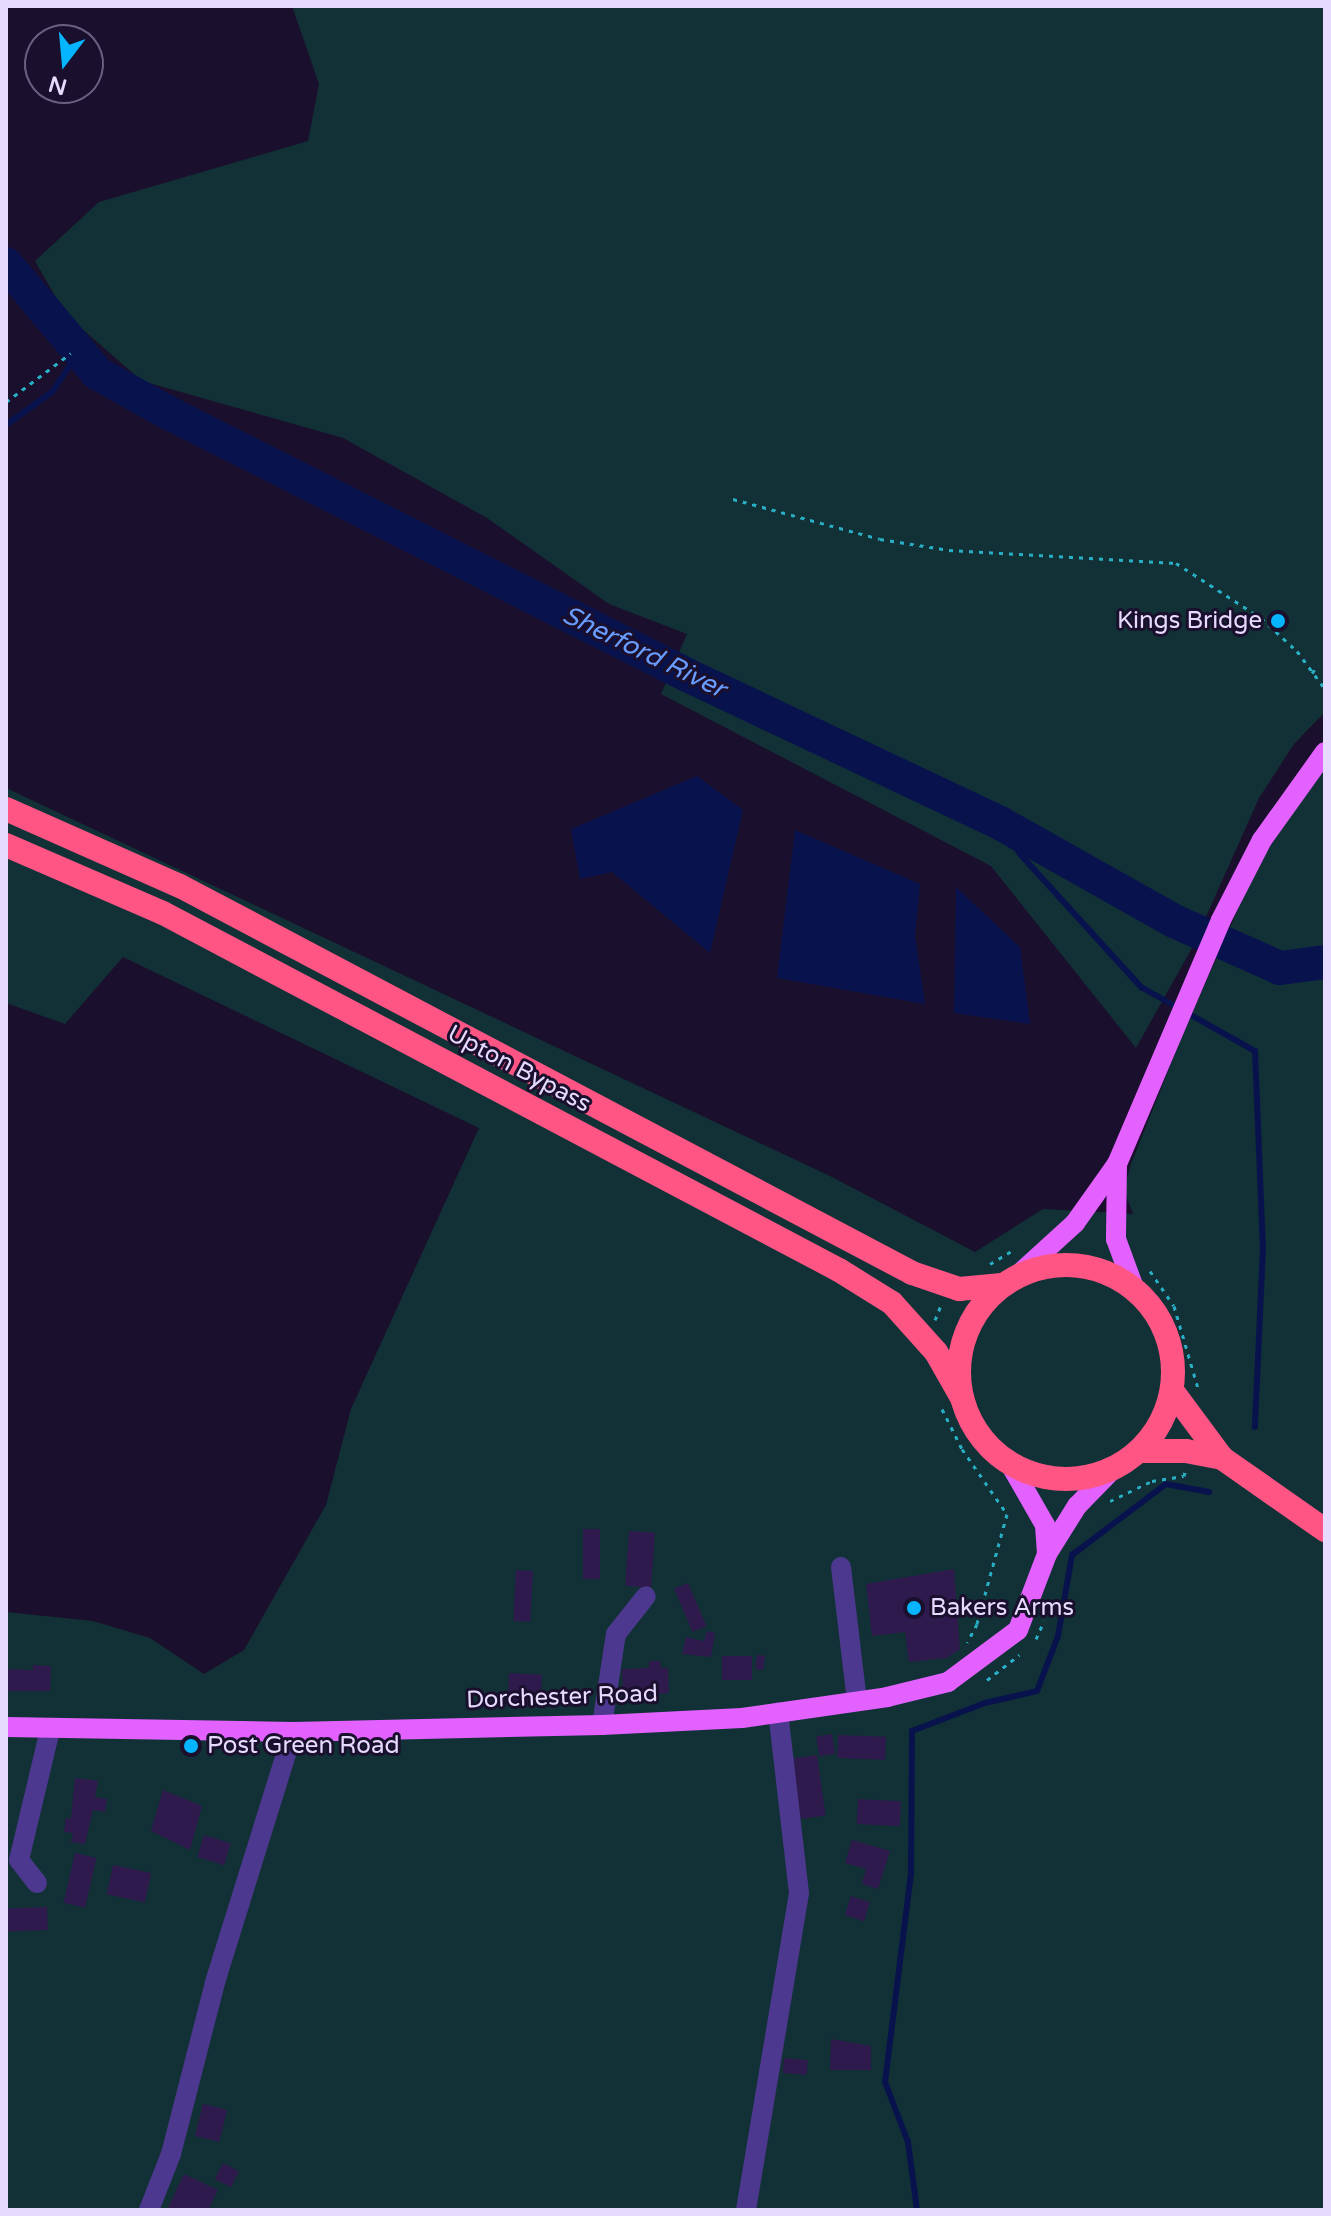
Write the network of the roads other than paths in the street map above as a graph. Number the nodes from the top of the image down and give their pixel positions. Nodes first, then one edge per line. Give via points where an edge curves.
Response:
1 (1325, 752) edge
2 (6, 809) edge
3 (6, 845) edge
4 (1117, 1164) junction
5 (1010, 1279) junction
6 (1134, 1288) junction
7 (1173, 1392) junction
8 (951, 1402) junction
9 (1140, 1451) junction
10 (1222, 1458) junction
11 (1010, 1464) junction
12 (1113, 1469) junction
13 (1325, 1530) edge
14 (1047, 1554) junction
15 (841, 1567) dead end
16 (646, 1596) dead end
17 (857, 1701) junction
18 (778, 1712) junction
19 (602, 1725) junction
20 (6, 1727) edge
21 (50, 1730) junction
22 (293, 1732) junction
23 (14, 1855) edge
24 (37, 1883) dead end
25 (149, 2210) edge
26 (746, 2210) edge

1 - 4 main road via 1262,840 1221,920
2 - 5 highway, Upton Bypass via 180,886 912,1273 950,1286
3 - 8 highway, Upton Bypass via 163,913 839,1270 892,1303 926,1341
4 - 5 main road via 1075,1223
4 - 6 main road via 1116,1239
5 - 6 highway via 1070,1264 1104,1271
5 - 8 highway via 983,1302 961,1348
6 - 7 highway via 1168,1335
7 - 9 highway via 1161,1424
7 - 10 highway
8 - 11 highway
9 - 10 highway
9 - 12 highway
10 - 13 highway
11 - 12 highway via 1055,1478 1079,1479
11 - 14 main road via 1045,1525
12 - 14 main road, Dorchester Road via 1077,1506
14 - 17 main road, Dorchester Road via 1018,1630 980,1663 948,1682
15 - 17 street
16 - 19 street via 616,1634
17 - 18 main road, Dorchester Road
18 - 19 main road, Dorchester Road
18 - 26 street via 799,1893
19 - 22 main road, Dorchester Road
20 - 21 main road, Dorchester Road
21 - 22 main road, Dorchester Road
21 - 23 street
22 - 25 street via 216,1979 171,2154
23 - 24 street

